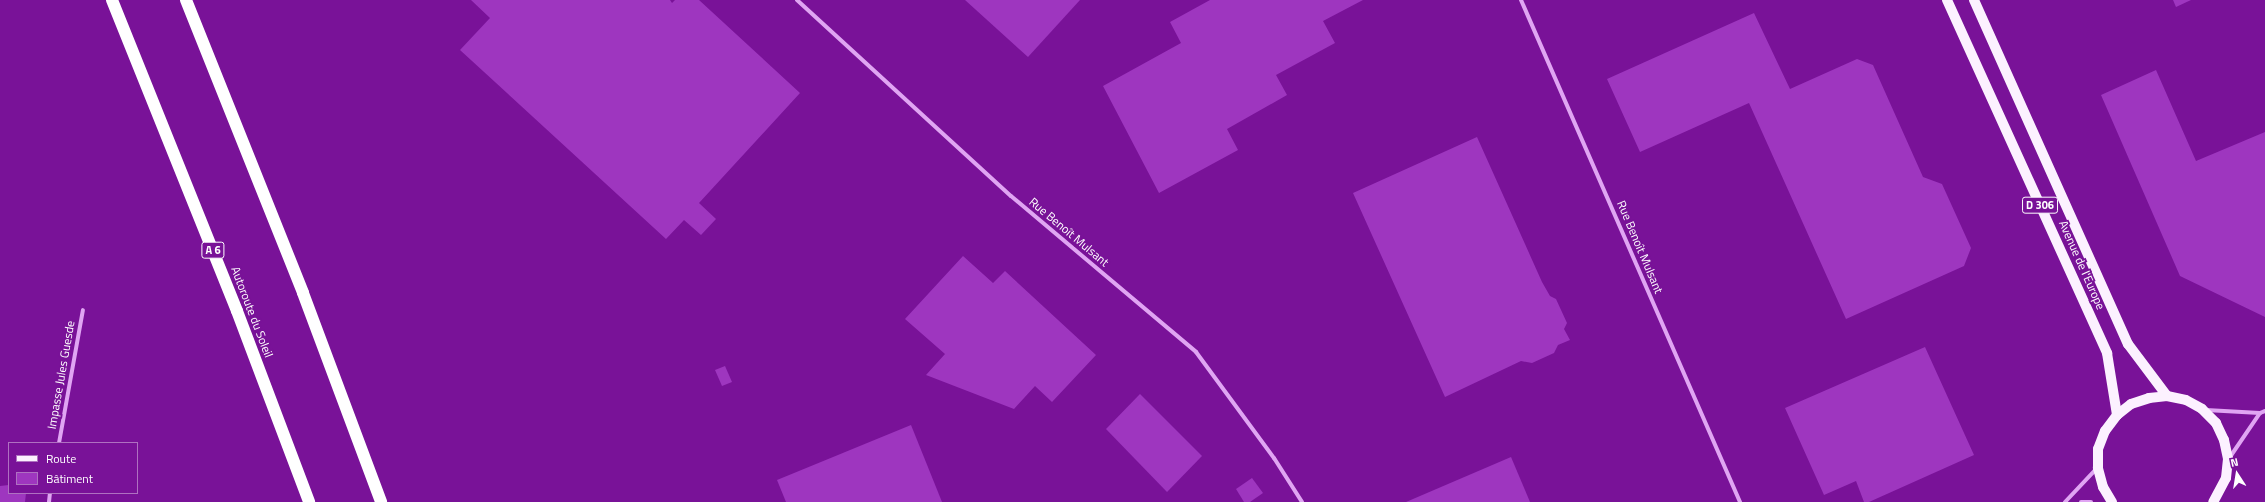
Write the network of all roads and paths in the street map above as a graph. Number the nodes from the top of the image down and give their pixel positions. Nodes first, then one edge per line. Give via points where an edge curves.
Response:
1 (112, 0) edge
2 (186, 0) edge
3 (797, 0) edge
4 (1521, 0) edge
5 (1948, 0) edge
6 (1974, 0) edge
7 (83, 310) dead end
8 (2167, 396) junction
9 (2202, 409) junction
10 (2265, 411) edge
11 (2260, 413) junction
12 (2117, 415) junction
13 (59, 442) edge
14 (2228, 459) junction
15 (2098, 468) junction
16 (309, 502) edge
17 (381, 502) edge
18 (1302, 502) edge
19 (1740, 502) edge
20 (2065, 502) edge
21 (2082, 502) edge
22 (2091, 502) edge
23 (2112, 502) edge
24 (2213, 502) edge

1 - 16 highway, Autoroute du Soleil / A 6 via 231,296
2 - 17 highway via 303,293
3 - 18 street, Rue Benoît Mulsant via 1011,196 1196,352 1274,458
4 - 19 street, Rue Benoît Mulsant
5 - 12 main road, Avenue de l'Europe / D 306 via 2107,353
6 - 8 main road, Avenue de l'Europe / D 306 via 2128,344
7 - 13 street, Impasse Jules Guesde
8 - 9 main road via 2186,400
8 - 12 main road via 2131,404
9 - 11 street
9 - 14 main road via 2216,423 2224,440
10 - 11 street
11 - 14 street
12 - 15 main road via 2105,430 2098,449
14 - 24 main road via 2226,478
15 - 20 street
15 - 23 main road via 2103,488
21 - 22 street

